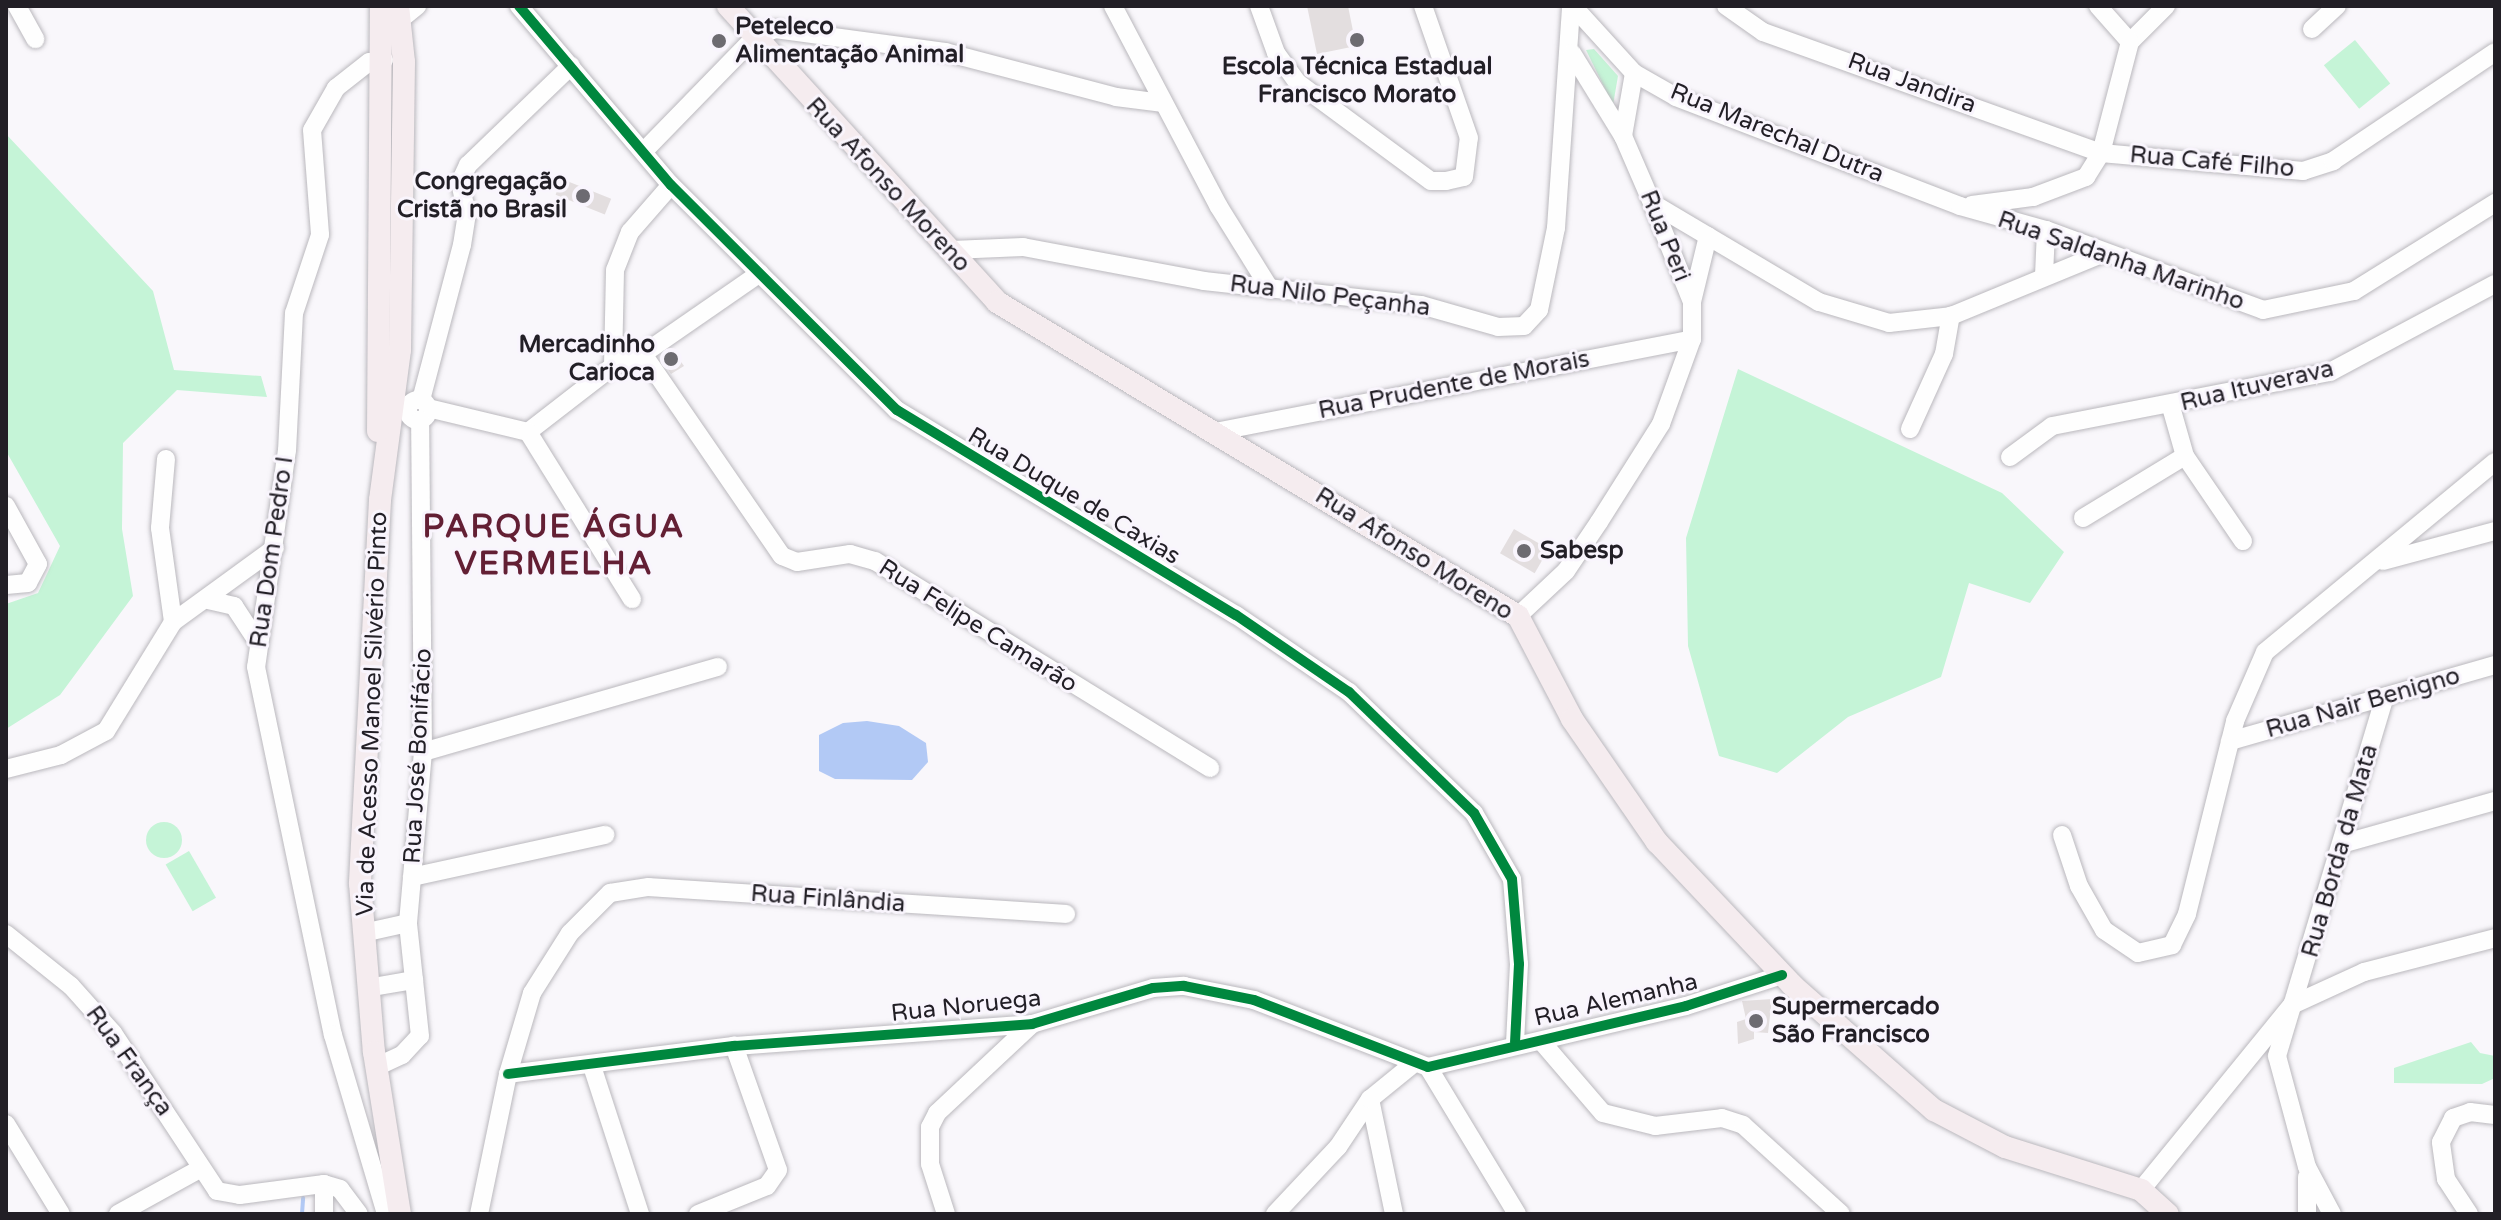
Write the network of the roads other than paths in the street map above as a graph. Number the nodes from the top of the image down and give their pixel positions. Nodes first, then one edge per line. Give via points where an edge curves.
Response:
1 (17, 6) edge
2 (381, 6) edge
3 (519, 6) edge
4 (728, 6) edge
5 (1113, 6) edge
6 (1259, 6) edge
7 (1423, 6) edge
8 (1572, 6) edge
9 (1726, 6) edge
10 (2098, 6) edge
11 (2166, 6) edge
12 (2337, 6) edge
13 (406, 10) edge
14 (746, 23) edge
15 (2312, 29) dead end
16 (35, 39) dead end
17 (2130, 42) junction
18 (2495, 52) edge
19 (1572, 53) junction
20 (384, 60) junction
21 (571, 66) junction
22 (1634, 73) junction
23 (1162, 103) junction
24 (402, 130) junction
25 (1623, 136) junction
26 (645, 150) junction
27 (2101, 153) junction
28 (671, 185) junction
29 (1652, 203) junction
30 (2495, 203) edge
31 (1960, 206) junction
32 (2046, 230) junction
33 (1708, 236) junction
34 (952, 250) junction
35 (2104, 253) junction
36 (760, 273) junction
37 (2044, 276) junction
38 (2495, 284) edge
39 (1270, 289) junction
40 (1692, 302) junction
41 (1951, 316) junction
42 (1692, 339) junction
43 (643, 354) junction
44 (613, 366) junction
45 (407, 403) junction
46 (2171, 407) junction
47 (1910, 429) dead end
48 (528, 432) junction
49 (1215, 432) junction
50 (2185, 456) junction
51 (2010, 457) dead end
52 (166, 459) dead end
53 (2495, 462) edge
54 (6, 506) edge
55 (2083, 518) dead end
56 (2495, 531) edge
57 (2243, 541) dead end
58 (275, 548) junction
59 (2372, 564) junction
60 (6, 585) edge
61 (632, 599) dead end
62 (208, 600) junction
63 (1518, 616) junction
64 (173, 622) junction
65 (257, 641) junction
66 (2495, 665) edge
67 (718, 667) dead end
68 (2385, 697) junction
69 (2230, 741) junction
70 (423, 752) junction
71 (1210, 768) dead end
72 (6, 769) edge
73 (2495, 801) edge
74 (605, 835) dead end
75 (2062, 835) dead end
76 (2342, 844) junction
77 (412, 877) junction
78 (1066, 914) dead end
79 (408, 923) junction
80 (363, 933) junction
81 (6, 934) edge
82 (2495, 938) edge
83 (1782, 975) junction
84 (414, 980) junction
85 (367, 988) junction
86 (2292, 1005) junction
87 (1032, 1024) junction
88 (1541, 1041) junction
89 (1515, 1042) junction
90 (734, 1046) junction
91 (592, 1066) junction
92 (1420, 1066) junction
93 (376, 1067) junction
94 (508, 1074) junction
95 (1370, 1099) junction
96 (2495, 1115) edge
97 (6, 1124) edge
98 (2307, 1167) junction
99 (200, 1169) junction
100 (324, 1184) junction
101 (2141, 1190) junction
102 (61, 1214) edge
103 (118, 1214) edge
104 (324, 1214) edge
105 (359, 1214) edge
106 (386, 1214) edge
107 (400, 1214) edge
108 (479, 1214) edge
109 (640, 1214) edge
110 (698, 1214) edge
111 (946, 1214) edge
112 (1275, 1214) edge
113 (1394, 1214) edge
114 (1517, 1214) edge
115 (1841, 1214) edge
116 (2168, 1214) edge
117 (2307, 1214) edge
118 (2332, 1214) edge
119 (2469, 1214) edge

1 - 16 street
2 - 20 main road, Via de Acesso Manoel Silvério Pinto
3 - 21 street, Rua Duque de Caxias
4 - 14 main road, Rua Afonso Moreno
5 - 23 street
6 - 7 street via 1276,53 1298,83 1431,181 1464,177 1471,153 1466,123
8 - 19 street, Rua Nilo Peçanha
8 - 22 street, Rua Marechal Dutra
9 - 27 street, Rua Jandira via 1763,32
10 - 17 street
11 - 17 street
12 - 15 street
13 - 24 main road, Via de Acesso Manoel Silvério Pinto
14 - 23 street via 945,52 1116,97
14 - 26 street
14 - 34 main road, Rua Afonso Moreno
17 - 27 street
18 - 27 street, Rua Café Filho via 2319,168
19 - 25 street, Rua Peri
19 - 39 street, Rua Nilo Peçanha via 1549,277 1539,310 1524,326 1498,327 1421,305
20 - 24 main road via 395,66
20 - 45 main road, Via de Acesso Manoel Silvério Pinto
20 - 58 street, Rua Dom Pedro I via 369,62 336,88 312,130 320,235 291,339 287,450
21 - 26 street, Rua Duque de Caxias
21 - 45 street, Rua José Bonifácio via 468,165 460,182 467,215 462,245
22 - 25 street
22 - 31 street, Rua Marechal Dutra via 1707,110
23 - 39 street
24 - 45 main road, Via de Acesso Manoel Silvério Pinto
25 - 29 street, Rua Peri
26 - 28 street, Rua Duque de Caxias
27 - 31 street, Rua Café Filho via 2086,177 2066,187
28 - 36 street, Rua Duque de Caxias
28 - 44 street via 630,232 618,260 609,334
29 - 33 street
29 - 40 street, Rua Peri
30 - 35 street, Rua Saldanha Marinho via 2354,291 2305,306 2263,310
31 - 32 street, Rua Saldanha Marinho
32 - 35 street, Rua Saldanha Marinho
32 - 37 street
33 - 40 street
33 - 41 street via 1842,314 1889,323
34 - 39 street, Rua Nilo Peçanha via 1023,247
34 - 49 main road, Rua Afonso Moreno via 997,302
35 - 37 street
36 - 43 street
36 - 89 street, Rua Duque de Caxias via 897,410 1315,668 1349,692 1474,813 1512,879 1519,964
37 - 41 street
38 - 46 street, Rua Ituverava via 2330,372
40 - 42 street, Rua Peri
41 - 47 street via 1944,354
42 - 49 street, Rua Prudente de Morais
42 - 63 street via 1661,424 1607,510 1566,571
43 - 44 street
43 - 71 street, Rua Felipe Camarão via 782,556 797,562 850,554 875,561
44 - 48 street
45 - 48 street
45 - 70 street, Rua José Bonifácio
45 - 80 main road, Via de Acesso Manoel Silvério Pinto via 380,500 360,883
46 - 50 street
46 - 51 street, Rua Ituverava via 2052,426
48 - 61 street
49 - 63 main road, Rua Afonso Moreno
50 - 55 street
50 - 57 street
52 - 64 street via 160,528
53 - 59 street
54 - 60 street via 38,564 28,583
56 - 59 street
58 - 62 street
58 - 65 street, Rua Dom Pedro I
59 - 69 street via 2265,652
62 - 64 street
62 - 65 street via 234,606
63 - 83 main road, Rua Afonso Moreno via 1572,719 1657,842
64 - 72 street via 106,731 61,755
65 - 106 street, Rua Dom Pedro I via 257,680 333,1035
66 - 68 street, Rua Nair Benigno
67 - 70 street
68 - 69 street, Rua Nair Benigno
68 - 76 street, Rua Borda da Mata
69 - 75 street via 2187,914 2172,945 2138,953 2104,930 2079,886
70 - 77 street, Rua José Bonifácio
73 - 76 street
74 - 77 street
76 - 86 street, Rua Borda da Mata
77 - 79 street, Rua José Bonifácio
78 - 94 street, Rua Finlândia via 649,887 610,893 594,904 532,993
79 - 80 street
79 - 84 street, Rua José Bonifácio
80 - 85 main road, Via de Acesso Manoel Silvério Pinto
81 - 99 street, Rua França via 97,1013
82 - 86 street via 2364,972
83 - 88 street, Rua Alemanha via 1686,1006
83 - 101 main road, Rua Afonso Moreno via 1843,1034 1964,1129
84 - 85 street
84 - 93 street, Rua José Bonifácio via 420,1036 402,1055
85 - 93 main road, Via de Acesso Manoel Silvério Pinto
86 - 98 street, Rua Borda da Mata via 2278,1068
86 - 101 street
87 - 90 street, Rua Noruega
87 - 92 street, Rua Noruega via 1153,988 1184,986 1254,1000
87 - 111 street via 937,1113 930,1127 930,1164
88 - 89 street, Rua Alemanha
88 - 115 street via 1603,1113 1655,1126 1722,1118 1743,1125 1762,1136
89 - 92 street, Rua Alemanha
90 - 91 street, Rua Noruega
90 - 110 street via 778,1170 767,1186
91 - 94 street, Rua Noruega
91 - 109 street
92 - 95 street
92 - 114 street
93 - 107 main road, Via de Acesso Manoel Silvério Pinto
94 - 108 street
95 - 112 street via 1338,1147
95 - 113 street
96 - 119 street via 2470,1112 2453,1118 2441,1142 2446,1179
97 - 102 street
98 - 117 street
98 - 118 street
99 - 100 street via 228,1195
99 - 103 street
100 - 104 street
100 - 105 street via 340,1189
101 - 116 main road, Rua Afonso Moreno

